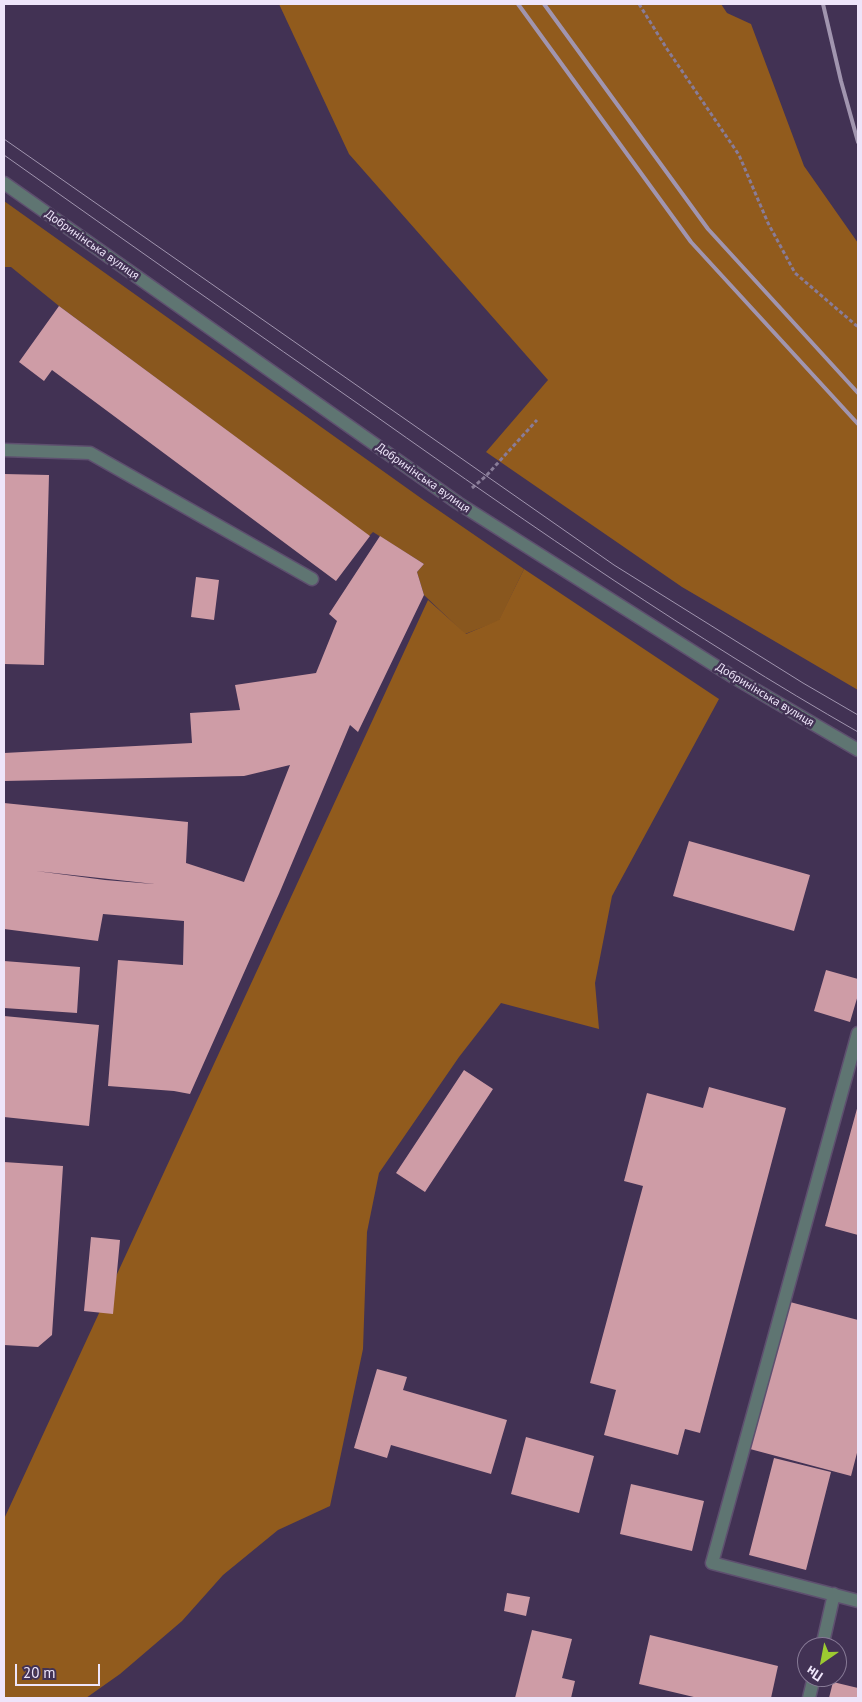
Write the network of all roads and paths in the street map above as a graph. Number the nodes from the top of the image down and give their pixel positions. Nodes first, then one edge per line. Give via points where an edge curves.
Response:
1 (639, 4) edge
2 (4, 182) edge
3 (858, 327) edge
4 (537, 420) dead end
5 (4, 450) edge
6 (458, 503) junction
7 (312, 579) dead end
8 (858, 750) edge
9 (858, 1033) edge
10 (834, 1594) junction
11 (858, 1601) edge
12 (824, 1637) edge

1 - 3 path via 739,155 768,223 795,274
2 - 6 street, Добринінська вулиця
4 - 6 path
5 - 7 street via 90,453
6 - 8 street, Добринінська вулиця via 730,675
9 - 10 street via 712,1563
10 - 11 street
10 - 12 street

